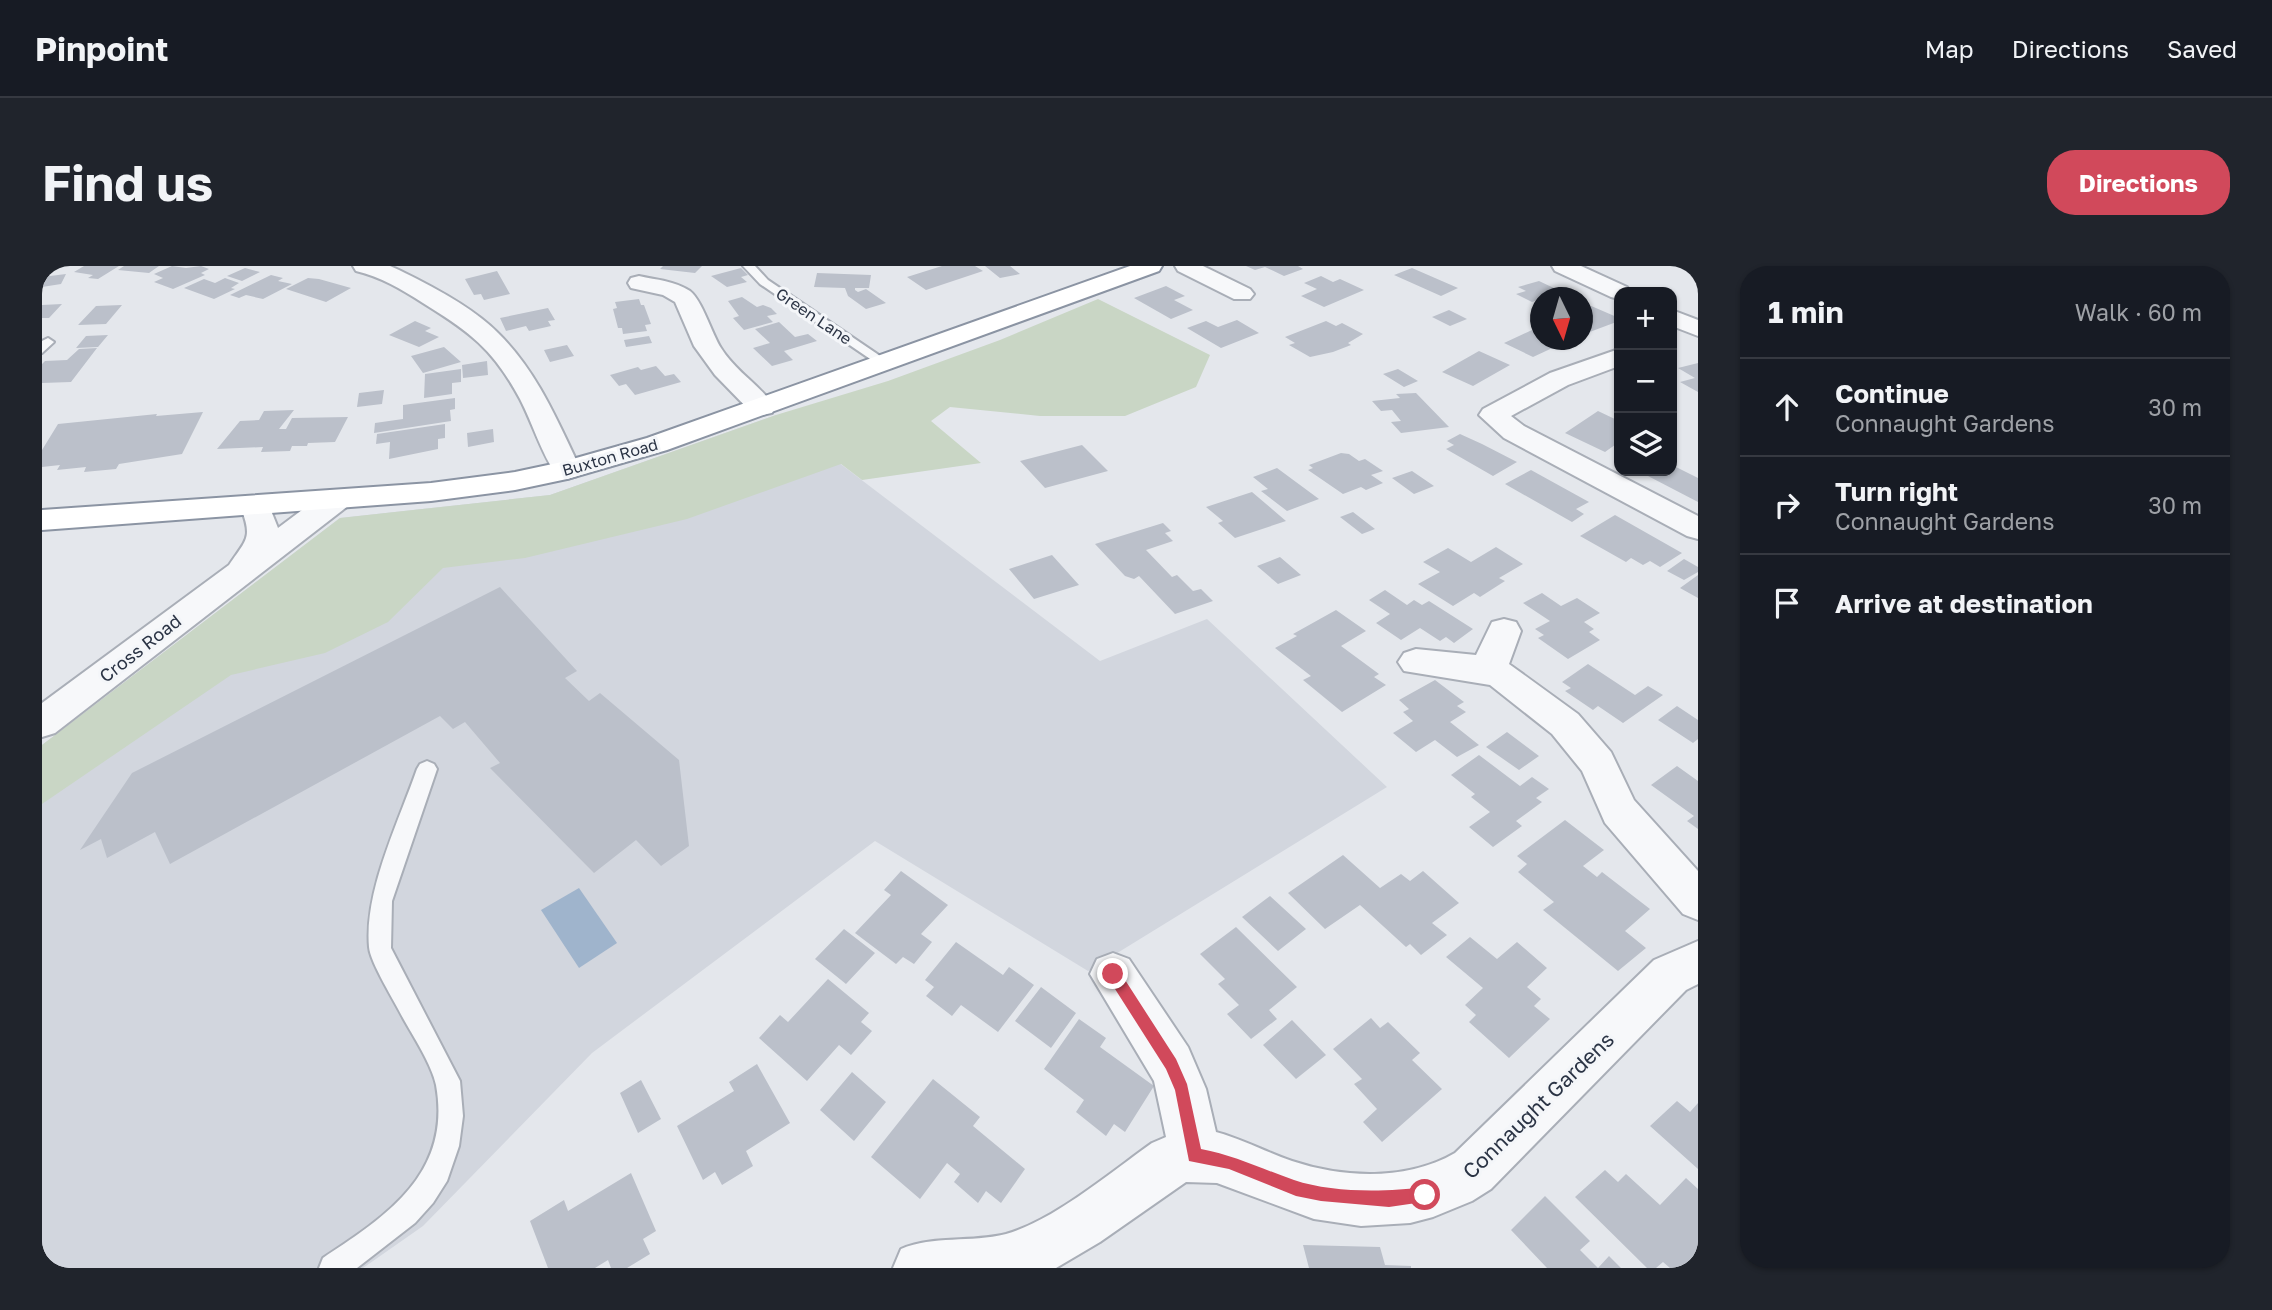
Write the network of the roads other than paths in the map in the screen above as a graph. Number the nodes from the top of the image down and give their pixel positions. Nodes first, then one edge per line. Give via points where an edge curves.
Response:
1 (364, 266) edge
2 (749, 266) edge
3 (1151, 266) edge
4 (1186, 266) edge
5 (1563, 266) edge
6 (639, 283) dead end
7 (1265, 286) dead end
8 (1614, 290) edge
9 (1242, 295) junction
10 (1218, 304) dead end
11 (1677, 319) edge
12 (1697, 329) edge
13 (1677, 335) edge
14 (1614, 359) edge
15 (883, 362) junction
16 (762, 407) junction
17 (567, 470) junction
18 (337, 499) junction
19 (255, 505) junction
20 (42, 520) edge
21 (1698, 529) edge
22 (239, 573) junction
23 (1504, 631) dead end
24 (1416, 662) dead end
25 (1490, 670) junction
26 (42, 723) edge
27 (427, 769) dead end
28 (1698, 901) edge
29 (1698, 962) edge
30 (1113, 974) dead end
31 (1195, 1155) junction
32 (333, 1268) edge
33 (920, 1268) edge

1 - 17 street via 411,285 487,335 524,383
2 - 15 lane, Green Lane via 764,282
3 - 15 highway, Buxton Road
4 - 9 street
5 - 8 street
6 - 16 street via 670,289 685,298 712,356
7 - 9 street
9 - 10 street
11 - 12 street
12 - 13 street
14 - 21 street via 1559,379 1493,415 1514,432
15 - 16 highway, Buxton Road
16 - 17 highway, Buxton Road
17 - 18 highway, Buxton Road via 465,488
18 - 19 highway, Buxton Road
18 - 22 street, Cross Road
19 - 20 highway, Buxton Road
19 - 22 street, Cross Road via 265,529 261,544
22 - 26 street, Cross Road
23 - 25 street
24 - 25 street
25 - 28 street via 1515,683 1577,736 1597,763 1619,811
27 - 32 lane via 381,901 380,949 448,1081 448,1129 431,1185 413,1210
29 - 31 street, Connaught Gardens via 1670,975 1473,1171 1442,1189 1389,1200 1354,1198 1296,1189 1229,1161
30 - 31 street via 1171,1064 1182,1089
31 - 33 street, Connaught Gardens via 1170,1161 1042,1247 1009,1261 984,1267

